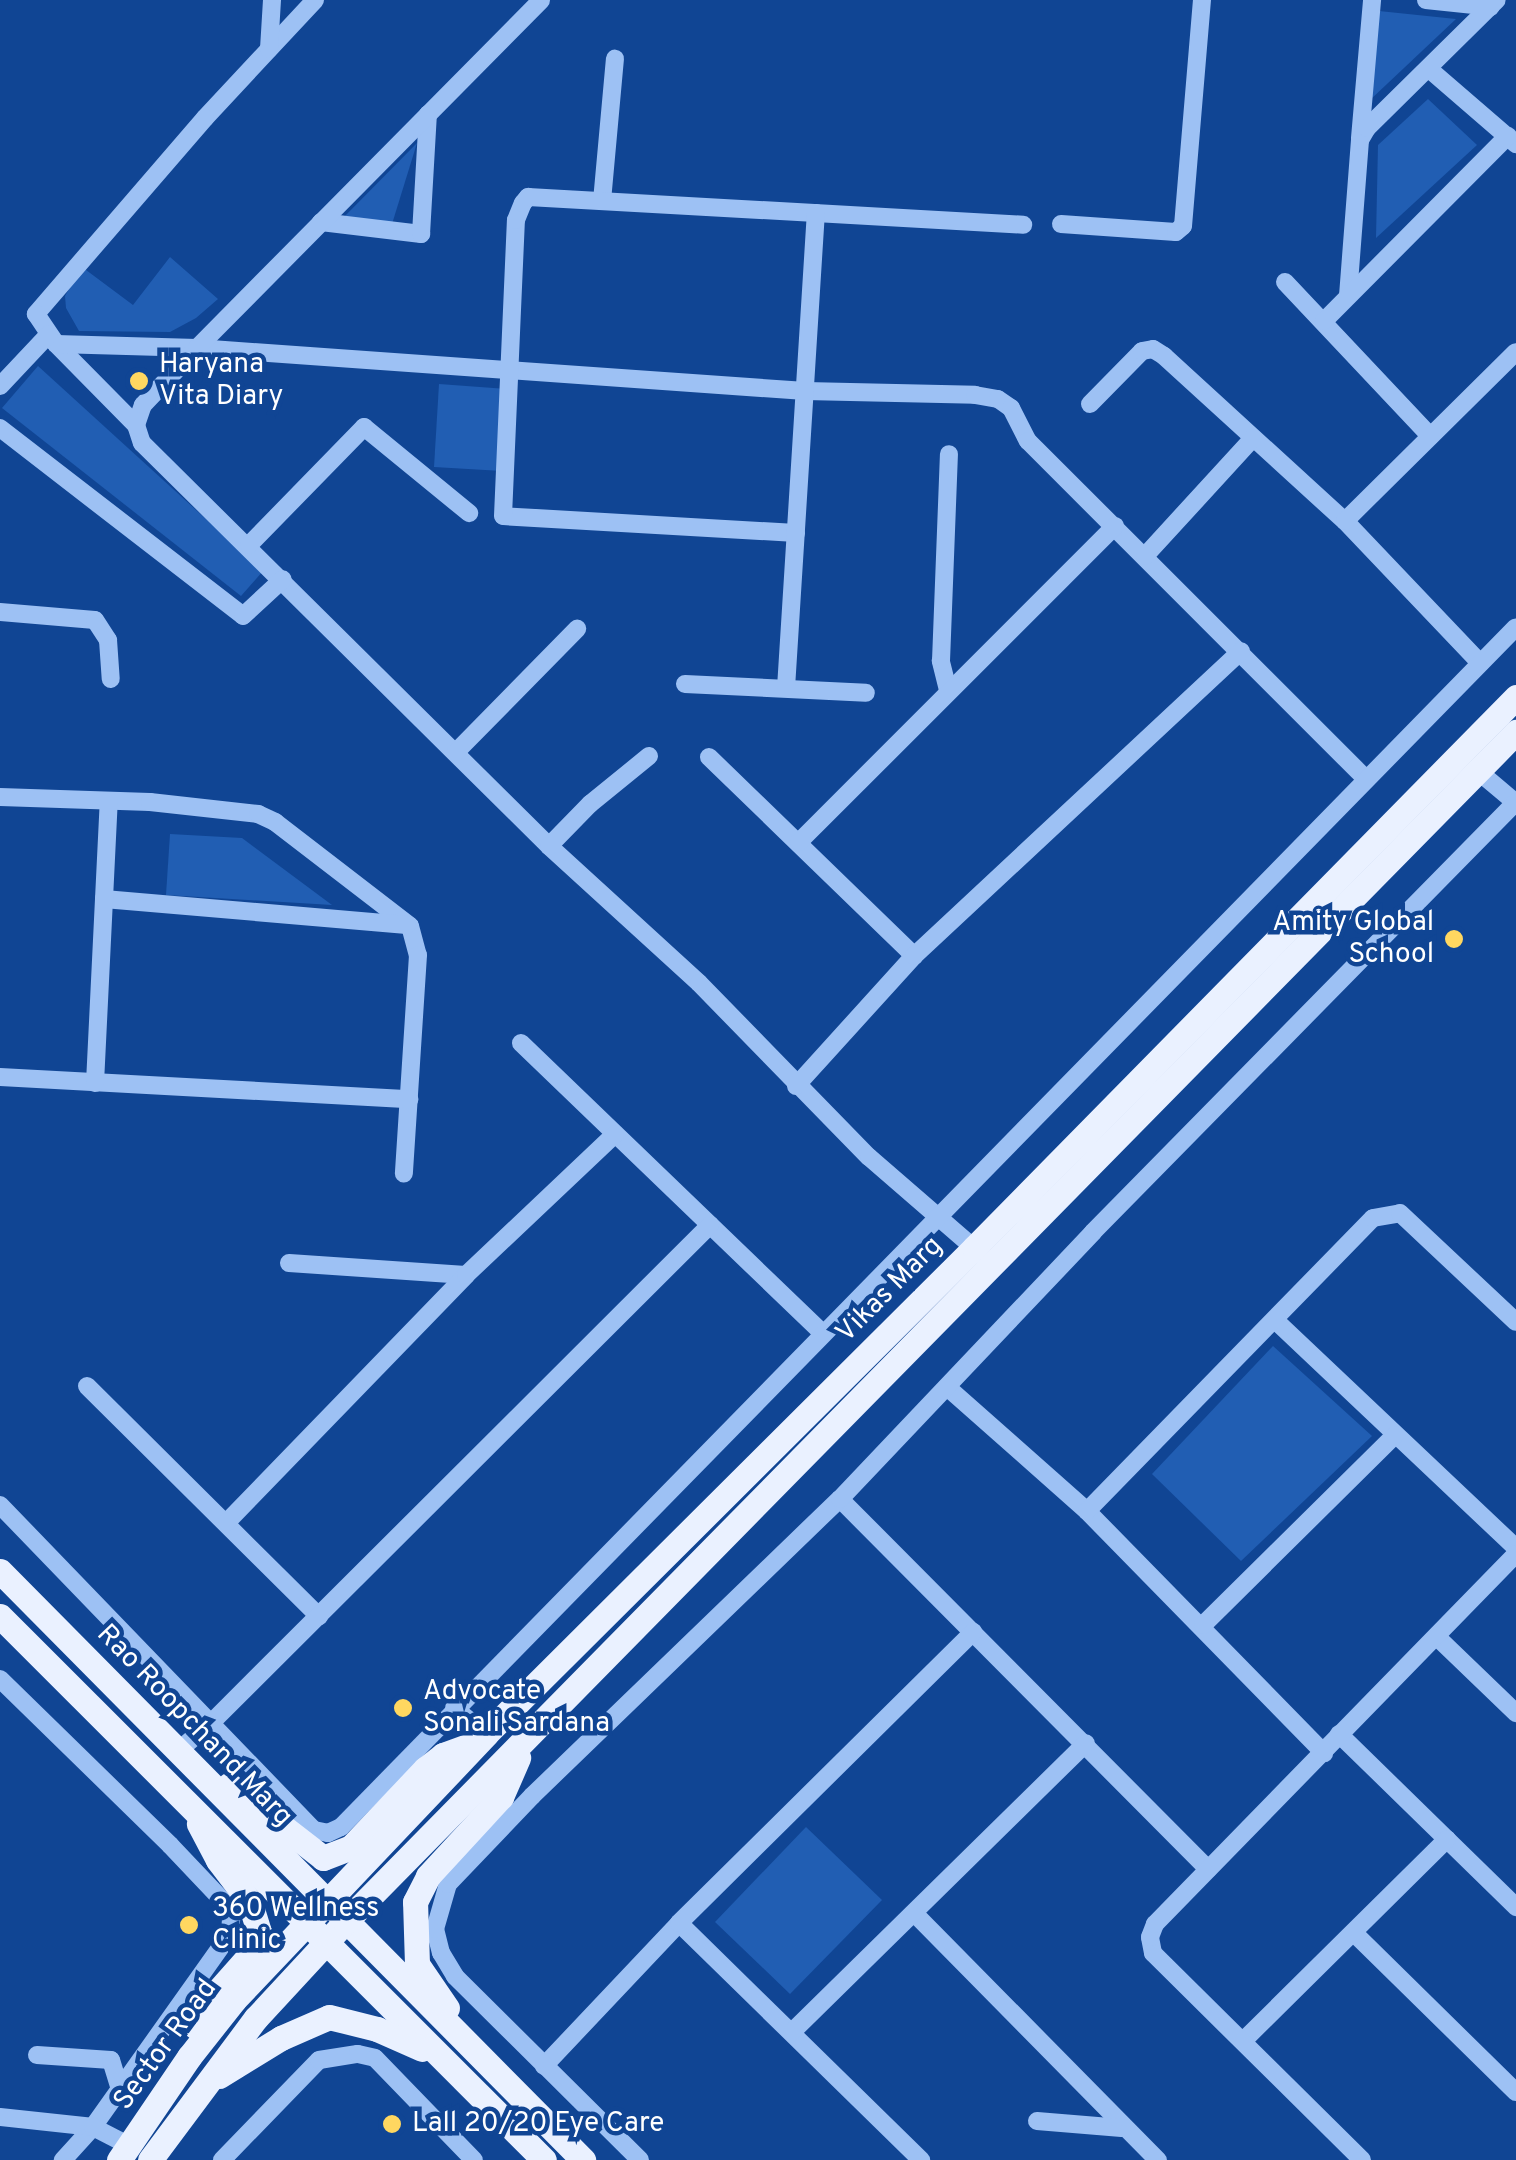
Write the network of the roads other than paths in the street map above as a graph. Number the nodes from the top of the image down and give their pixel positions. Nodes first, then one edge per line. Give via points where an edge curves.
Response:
1 (272, 0) edge
2 (315, 0) edge
3 (541, 0) edge
4 (1202, 0) edge
5 (1372, 0) edge
6 (1426, 0) edge
7 (1494, 3) edge
8 (269, 49) junction
9 (615, 59) dead end
10 (1429, 69) junction
11 (428, 114) junction
12 (1360, 140) junction
13 (1512, 140) edge
14 (602, 201) junction
15 (816, 213) junction
16 (321, 222) junction
17 (1061, 224) dead end
18 (1023, 225) dead end
19 (1285, 282) dead end
20 (1348, 296) junction
21 (1324, 320) junction
22 (53, 339) junction
23 (197, 348) junction
24 (1516, 352) edge
25 (512, 371) junction
26 (0, 386) edge
27 (805, 391) junction
28 (1090, 404) dead end
29 (136, 425) junction
30 (0, 428) edge
31 (1430, 436) junction
32 (1253, 438) junction
33 (949, 454) dead end
34 (470, 513) dead end
35 (1345, 522) junction
36 (1115, 526) junction
37 (796, 533) junction
38 (249, 545) junction
39 (1145, 556) junction
40 (283, 579) junction
41 (0, 612) edge
42 (1516, 626) edge
43 (578, 629) dead end
44 (1241, 652) junction
45 (1480, 663) junction
46 (111, 678) dead end
47 (685, 684) dead end
48 (786, 688) junction
49 (948, 690) junction
50 (866, 694) dead end
51 (1516, 697) edge
52 (1516, 732) edge
53 (456, 752) junction
54 (649, 756) dead end
55 (708, 758) dead end
56 (1478, 771) junction
57 (1366, 779) junction
58 (0, 797) edge
59 (108, 801) junction
60 (1516, 802) edge
61 (799, 842) junction
62 (549, 846) junction
63 (104, 899) junction
64 (410, 926) junction
65 (914, 956) junction
66 (521, 1043) dead end
67 (0, 1077) edge
68 (95, 1083) junction
69 (796, 1086) junction
70 (409, 1099) junction
71 (615, 1134) junction
72 (404, 1174) dead end
73 (938, 1221) junction
74 (710, 1226) junction
75 (982, 1255) junction
76 (289, 1263) dead end
77 (466, 1275) junction
78 (1276, 1321) junction
79 (1516, 1322) edge
80 (822, 1333) junction
81 (88, 1386) dead end
82 (947, 1387) junction
83 (1396, 1435) junction
84 (840, 1499) junction
85 (6, 1504) edge
86 (1087, 1512) junction
87 (227, 1522) junction
88 (1516, 1551) edge
89 (0, 1571) edge
90 (0, 1616) edge
91 (319, 1616) junction
92 (1202, 1625) junction
93 (973, 1632) junction
94 (1437, 1636) junction
95 (0, 1679) edge
96 (454, 1708) junction
97 (1516, 1713) edge
98 (211, 1724) junction
99 (1339, 1734) junction
100 (483, 1738) junction
101 (1086, 1743) junction
102 (524, 1744) junction
103 (178, 1752) junction
104 (1324, 1753) junction
105 (197, 1772) junction
106 (186, 1799) junction
107 (1447, 1840) junction
108 (1208, 1869) junction
109 (1516, 1908) edge
110 (336, 1914) junction
111 (915, 1914) junction
112 (679, 1923) junction
113 (1354, 1933) junction
114 (316, 1936) junction
115 (792, 2032) junction
116 (1243, 2041) junction
117 (475, 2052) junction
118 (37, 2055) dead end
119 (189, 2057) junction
120 (440, 2058) junction
121 (544, 2066) junction
122 (206, 2084) junction
123 (119, 2086) junction
124 (1516, 2092) edge
125 (0, 2117) edge
126 (1037, 2122) dead end
127 (92, 2127) junction
128 (1122, 2128) junction
129 (133, 2155) edge
130 (63, 2160) edge
131 (222, 2160) edge
132 (474, 2160) edge
133 (544, 2160) edge
134 (583, 2160) edge
135 (640, 2160) edge
136 (921, 2160) edge
137 (1158, 2160) edge
138 (1362, 2160) edge

1 - 8 street
2 - 8 street
3 - 11 street
4 - 17 street via 1183,226 1176,232
5 - 12 street
6 - 7 street
7 - 10 street
8 - 22 street via 36,314
9 - 14 street
10 - 12 street
10 - 13 street
11 - 16 street
11 - 16 street via 422,234
12 - 20 street
13 - 20 street
14 - 15 street
14 - 25 street via 528,197 518,210
15 - 18 street
15 - 27 street
16 - 23 street
19 - 21 street
20 - 21 street
21 - 31 street
22 - 23 street
22 - 26 street
22 - 29 street
23 - 25 street
23 - 29 street via 143,405
24 - 31 street
25 - 27 street
25 - 37 street via 503,516
27 - 36 street via 998,400 1012,408 1028,441
27 - 37 street
28 - 32 street via 1142,351 1153,349
29 - 38 street via 142,443
30 - 40 street via 243,616
31 - 35 street
32 - 35 street
32 - 39 street
33 - 49 street via 941,661
34 - 38 street via 364,426
35 - 45 street
36 - 39 street
36 - 49 street
37 - 48 street
38 - 40 street
39 - 44 street
40 - 53 street
41 - 46 street via 95,620 108,640
42 - 45 street
43 - 53 street
44 - 57 street
44 - 65 street
45 - 57 street
47 - 48 street
48 - 50 street
49 - 61 street
51 - 75 main road, Vikas Marg
52 - 56 main road, Vikas Marg
53 - 62 street
54 - 62 street
55 - 61 street
56 - 60 street
56 - 75 main road, Vikas Marg
57 - 73 street
58 - 59 street
59 - 63 street
59 - 64 street via 258,814
60 - 82 street
61 - 65 street
62 - 69 street via 698,983
63 - 64 street
63 - 68 street
64 - 70 street via 418,955
65 - 69 street
66 - 71 street
67 - 68 street
68 - 70 street
69 - 73 street
70 - 72 street
71 - 74 street
71 - 77 street
73 - 75 street
73 - 80 street
74 - 80 street
74 - 91 street
75 - 100 main road, Vikas Marg
75 - 102 main road, Vikas Marg
76 - 77 street
77 - 87 street
78 - 79 street via 1361,1229 1387,1212 1400,1213
78 - 83 street
78 - 86 street
80 - 96 street
81 - 87 street
82 - 84 street
82 - 86 street
83 - 88 street
83 - 92 street
84 - 93 street
84 - 121 street via 532,1796 444,1891 435,1929 445,1960
85 - 98 street
86 - 92 street
87 - 91 street
88 - 94 street
89 - 103 main road, Rao Roopchand Marg
90 - 106 main road, Rao Roopchand Marg
91 - 98 street
92 - 104 street
93 - 101 street
93 - 112 street
94 - 97 street
94 - 99 street
95 - 123 street via 227,1905 230,1934
96 - 98 street via 341,1828 328,1833 314,1830
96 - 100 street
98 - 103 street
99 - 104 street
99 - 107 street
100 - 105 main road via 424,1768 352,1847 323,1858 230,1786
100 - 110 main road, Vikas Marg
101 - 108 street
101 - 111 street
102 - 110 main road, Vikas Marg
102 - 117 main road via 501,1797 428,1876 415,1902 417,1964
103 - 105 main road, Rao Roopchand Marg
104 - 108 street
105 - 110 main road, Rao Roopchand Marg
106 - 114 main road, Rao Roopchand Marg
106 - 119 main road via 218,1860 250,1902 258,1932 197,2024
107 - 109 street
107 - 113 street
108 - 116 street via 1156,1924 1153,1952
110 - 114 main road, Vikas Marg
110 - 117 main road, Rao Roopchand Marg
111 - 115 street
111 - 128 street
112 - 115 street
112 - 121 street
113 - 116 street
113 - 124 street
114 - 119 main road, Sector Road via 234,2000
114 - 120 main road, Rao Roopchand Marg
114 - 122 main road, Sector Road
115 - 136 street
116 - 138 street
117 - 134 main road
118 - 123 street via 111,2060
119 - 129 main road, Sector Road
120 - 122 main road via 376,2029 329,2017
120 - 133 main road, Rao Roopchand Marg
121 - 135 street
122 - 129 main road, Sector Road
123 - 127 street
125 - 127 street
126 - 128 street
127 - 129 street
127 - 130 street
128 - 137 street
131 - 132 street via 320,2060 358,2054 375,2058

